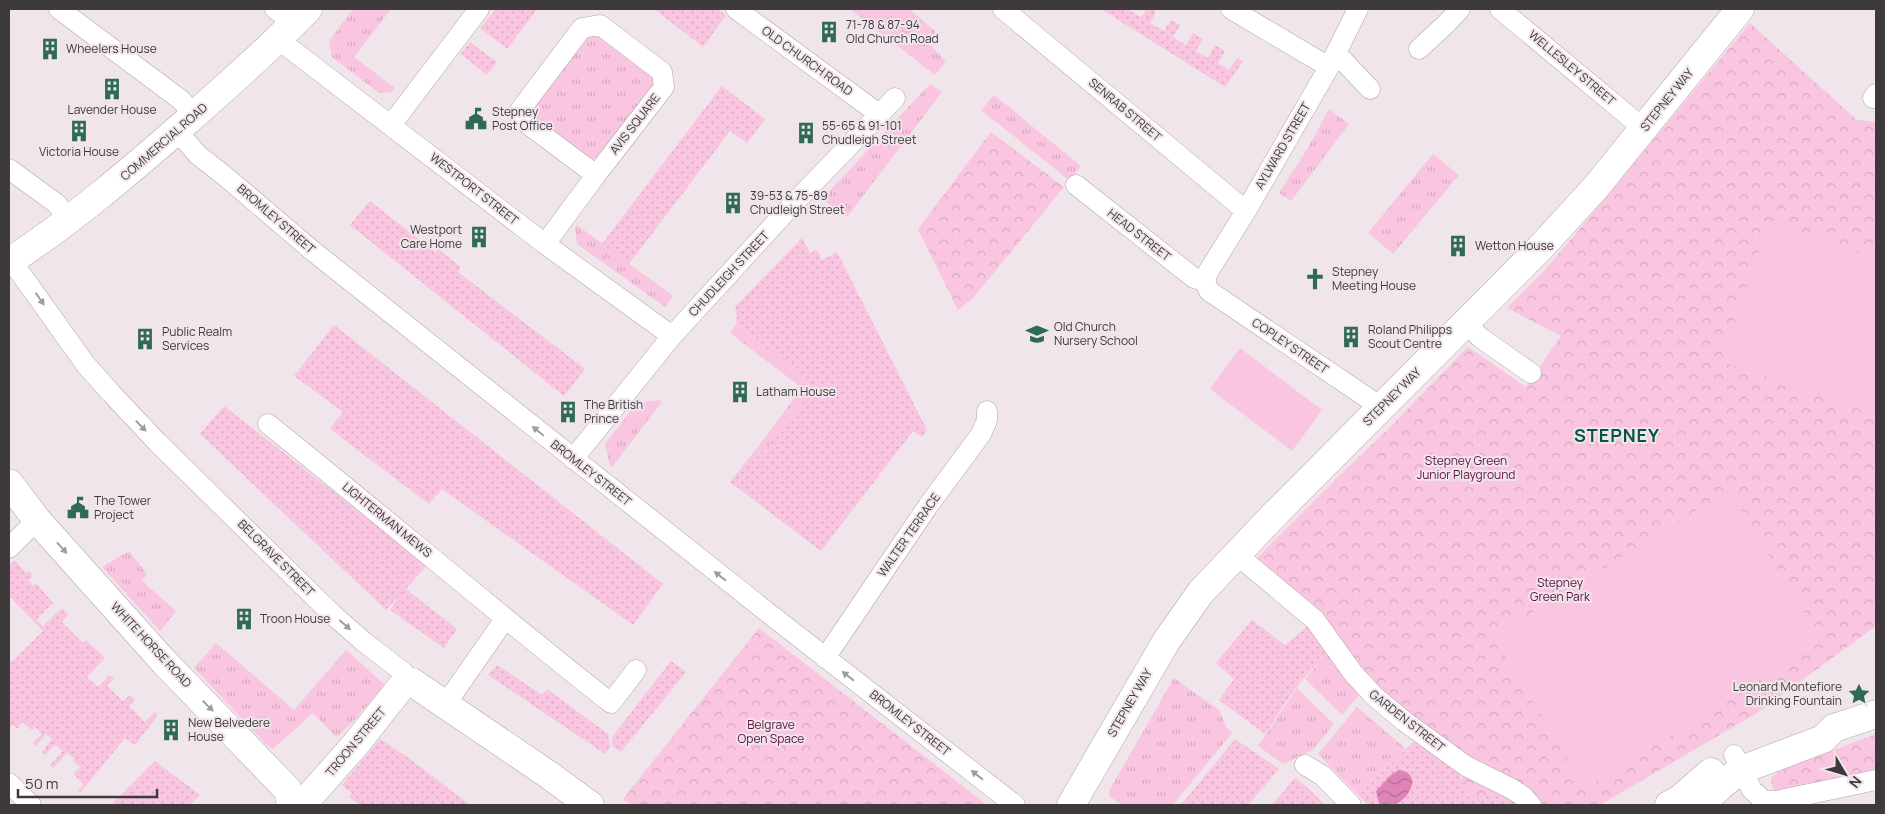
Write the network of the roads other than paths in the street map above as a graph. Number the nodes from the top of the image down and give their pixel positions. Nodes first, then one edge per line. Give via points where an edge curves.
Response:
1 (59, 9) edge
2 (480, 9) edge
3 (736, 9) edge
4 (1003, 9) edge
5 (1230, 9) edge
6 (1358, 9) edge
7 (1460, 9) edge
8 (1500, 9) edge
9 (1740, 9) edge
10 (289, 20) edge
11 (1419, 49) dead end
12 (1333, 60) junction
13 (1370, 90) dead end
14 (894, 98) dead end
15 (879, 114) junction
16 (185, 123) junction
17 (392, 125) junction
18 (1644, 129) junction
19 (9, 169) edge
20 (596, 175) junction
21 (1076, 185) dead end
22 (1246, 210) junction
23 (68, 221) junction
24 (545, 244) junction
25 (10, 261) edge
26 (1205, 281) junction
27 (1465, 323) junction
28 (672, 336) junction
29 (1531, 373) dead end
30 (1380, 409) junction
31 (987, 411) dead end
32 (268, 424) dead end
33 (573, 459) junction
34 (9, 483) edge
35 (37, 520) junction
36 (9, 548) edge
37 (1236, 554) junction
38 (505, 619) junction
39 (825, 658) junction
40 (636, 670) dead end
41 (412, 682) junction
42 (445, 705) junction
43 (1876, 714) edge
44 (1738, 763) junction
45 (1305, 765) dead end
46 (1876, 780) edge
47 (9, 783) edge
48 (31, 805) edge
49 (291, 805) edge
50 (302, 805) edge
51 (595, 805) edge
52 (1015, 805) edge
53 (1071, 805) edge
54 (1352, 805) edge
55 (1531, 805) edge
56 (1669, 805) edge
57 (1700, 805) edge

1 - 16 street, BROMLEY STREET via 181,100
2 - 17 street
3 - 15 street, OLD CHURCH ROAD
4 - 22 street, SENRAB STREET
5 - 12 street
6 - 12 street, AYLWARD STREET
7 - 11 street
8 - 18 street, WELLESLEY STREET
9 - 18 main road, STEPNEY WAY
10 - 16 main road, COMMERCIAL ROAD
10 - 17 street, WESTPORT STREET
12 - 13 street
12 - 22 street, AYLWARD STREET
14 - 15 street, CHUDLEIGH STREET
15 - 28 street, CHUDLEIGH STREET
16 - 23 main road, COMMERCIAL ROAD via 125,177
33 -> 16 street, BROMLEY STREET via 198,155
17 - 24 street, WESTPORT STREET
18 - 27 main road, STEPNEY WAY via 1542,246
19 - 23 street via 57,204
20 - 20 street, AVIS SQUARE via 522,119 520,110 582,28 600,25 662,72 664,87
20 - 24 street, AVIS SQUARE
21 - 26 street, HEAD STREET via 1194,278
22 - 26 street, AYLWARD STREET
23 - 25 main road, COMMERCIAL ROAD
24 - 28 street, WESTPORT STREET
25 -> 41 street, BELGRAVE STREET via 110,394 332,614
26 - 30 street, COPLEY STREET via 1210,291
27 - 29 street via 1480,338
27 - 30 main road, STEPNEY WAY
28 - 33 street, CHUDLEIGH STREET
30 - 37 main road, STEPNEY WAY
31 - 39 street, WALTER TERRACE via 981,434
32 - 38 street, LIGHTERMAN MEWS via 435,558
39 -> 33 street, BROMLEY STREET
34 - 35 main road, WHITE HORSE ROAD
35 - 36 street
35 -> 49 main road, WHITE HORSE ROAD via 165,663 288,790
37 - 53 main road, STEPNEY WAY via 1201,592 1174,630
37 - 55 street, GARDEN STREET via 1314,620 1364,687 1396,715 1466,766 1512,789
38 - 40 street, LIGHTERMAN MEWS via 611,703
38 - 42 street
52 -> 39 street, BROMLEY STREET
41 - 42 main road, BELGRAVE STREET
41 - 50 main road, TROON STREET via 401,687 356,745
42 - 51 main road, BELGRAVE STREET
43 - 44 main road via 1834,728 1823,739
44 - 46 street via 1752,790 1766,802
44 - 56 main road via 1716,766
44 - 57 main road
45 - 54 street via 1323,776
47 - 48 street

